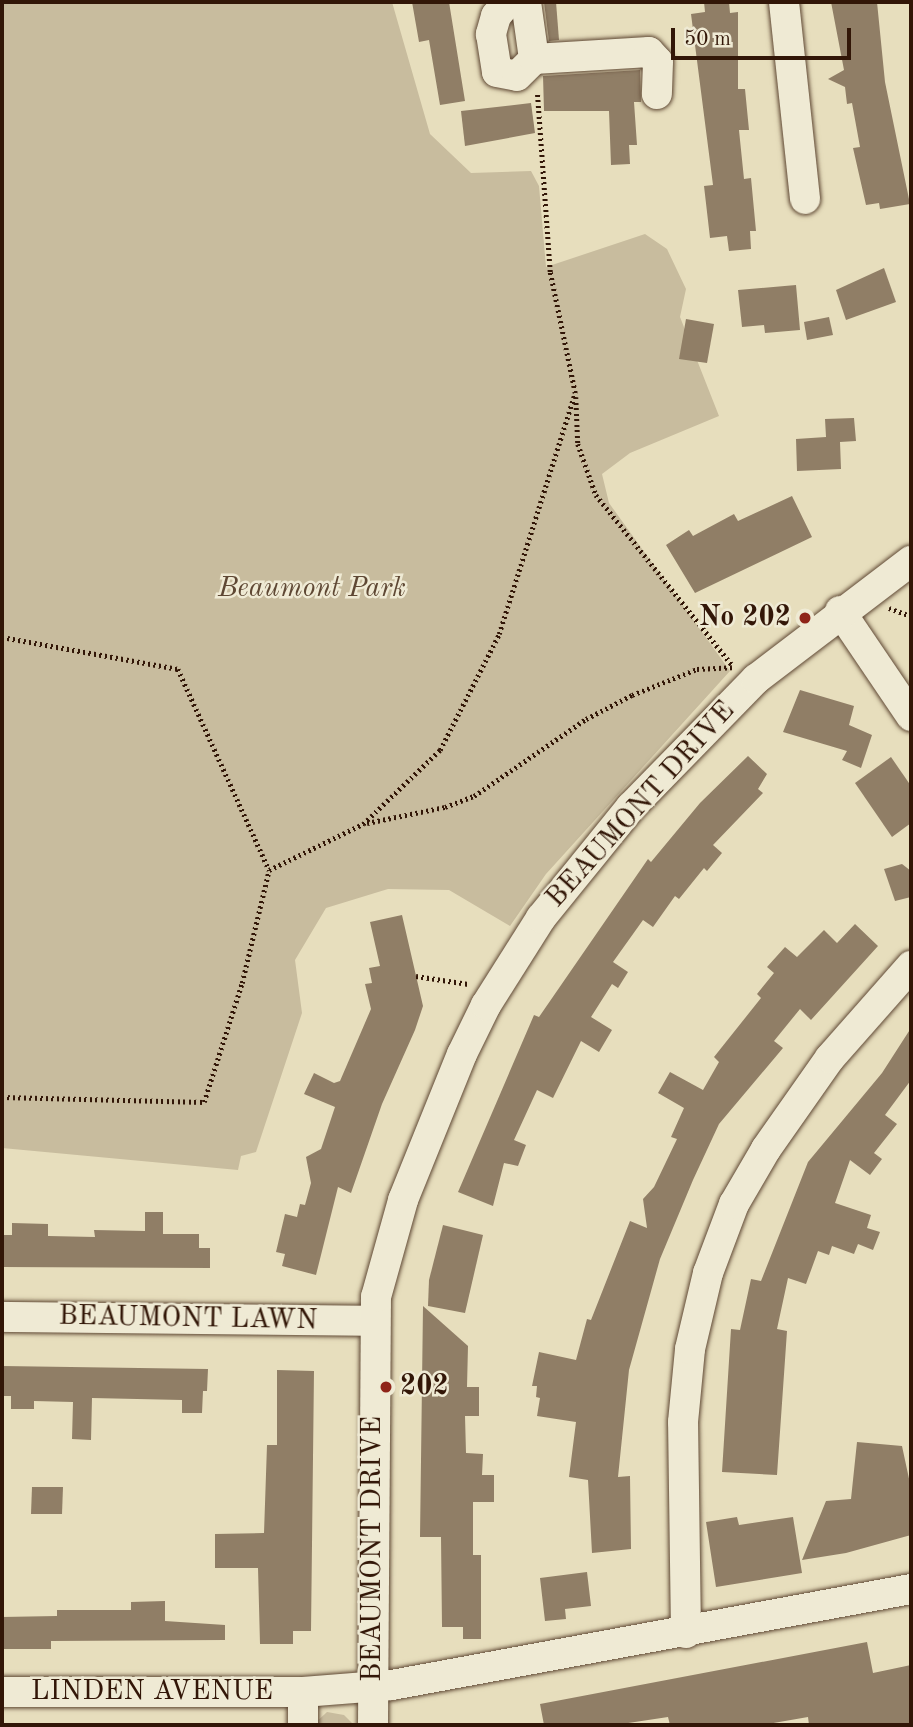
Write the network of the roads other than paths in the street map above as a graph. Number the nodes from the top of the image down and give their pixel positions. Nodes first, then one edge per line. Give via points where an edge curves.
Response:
1 (508, 2) edge
2 (526, 2) edge
3 (784, 2) edge
4 (532, 54) junction
5 (657, 94) dead end
6 (805, 199) dead end
7 (911, 561) edge
8 (840, 611) junction
9 (911, 716) edge
10 (911, 967) edge
11 (2, 1317) edge
12 (374, 1321) junction
13 (911, 1589) edge
14 (686, 1633) junction
15 (373, 1685) junction
16 (2, 1692) edge
17 (303, 1692) junction
18 (303, 1725) edge
19 (373, 1725) edge

1 - 4 street via 496,16 491,34 497,72 517,76
2 - 4 street
3 - 6 street
4 - 5 street via 649,52 658,62
7 - 8 street, BEAUMONT DRIVE
8 - 9 street
8 - 12 street, BEAUMONT DRIVE via 732,701 596,847 541,918 486,1005 433,1118 385,1251
10 - 14 street via 830,1058 760,1159 734,1204 708,1273 690,1349 682,1436
11 - 12 street, BEAUMONT LAWN
12 - 15 street, BEAUMONT DRIVE
13 - 14 street, LINDEN AVENUE
14 - 15 street, LINDEN AVENUE
15 - 17 street, LINDEN AVENUE
15 - 19 street, BEAUMONT DRIVE
16 - 17 street, LINDEN AVENUE
17 - 18 street, LINDEN AVENUE

